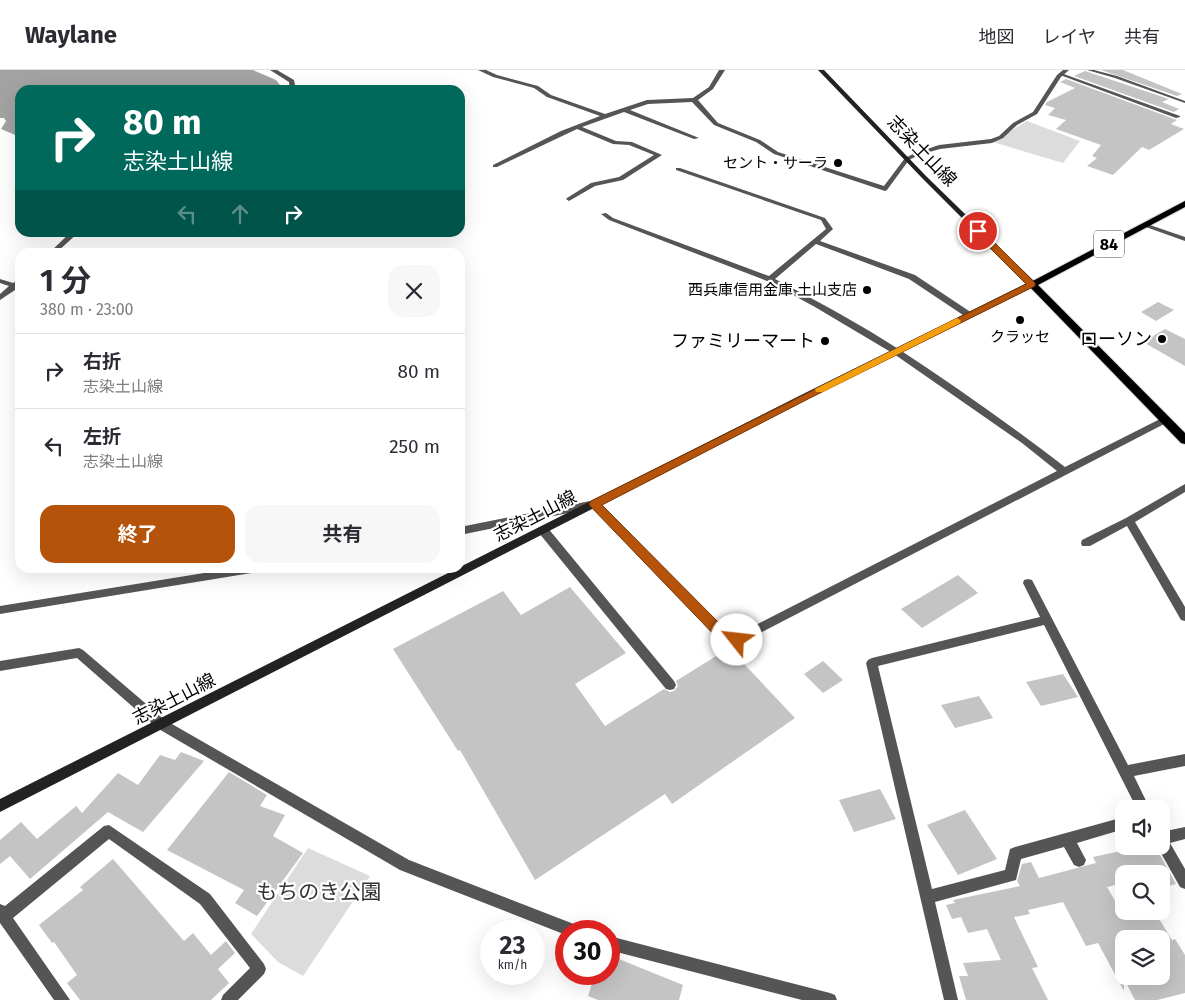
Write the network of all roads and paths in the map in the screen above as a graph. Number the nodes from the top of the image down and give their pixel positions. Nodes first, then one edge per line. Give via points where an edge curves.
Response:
1 (273, 70) edge
2 (481, 70) edge
3 (722, 70) edge
4 (821, 70) edge
5 (1089, 70) edge
6 (1064, 72) edge
7 (292, 85) edge
8 (694, 100) junction
9 (1185, 102) edge
10 (625, 110) junction
11 (605, 116) junction
12 (1178, 117) dead end
13 (578, 127) junction
14 (696, 138) dead end
15 (907, 159) junction
16 (495, 166) dead end
17 (678, 169) dead end
18 (570, 199) dead end
19 (1185, 204) edge
20 (604, 214) dead end
21 (1145, 225) junction
22 (70, 237) edge
23 (1185, 239) edge
24 (816, 242) junction
25 (58, 248) edge
26 (770, 279) junction
27 (0, 281) edge
28 (15, 283) edge
29 (1032, 284) junction
30 (15, 286) edge
31 (0, 298) edge
32 (969, 315) junction
33 (897, 352) junction
34 (1165, 420) junction
35 (1185, 440) edge
36 (1064, 471) junction
37 (1185, 487) edge
38 (594, 504) junction
39 (1129, 521) junction
40 (465, 530) edge
41 (543, 530) junction
42 (1086, 543) dead end
43 (465, 570) edge
44 (226, 573) edge
45 (458, 573) edge
46 (1028, 583) dead end
47 (0, 610) edge
48 (1185, 617) edge
49 (1046, 620) junction
50 (0, 666) edge
51 (670, 685) dead end
52 (161, 724) junction
53 (1185, 760) edge
54 (1124, 772) junction
55 (1139, 800) edge
56 (0, 806) edge
57 (1115, 826) edge
58 (1185, 833) edge
59 (1170, 837) edge
60 (1067, 839) junction
61 (1170, 855) edge
62 (1079, 860) dead end
63 (1185, 882) edge
64 (927, 897) junction
65 (2, 914) edge
66 (555, 924) edge
67 (620, 946) edge
68 (63, 1000) edge
69 (228, 1000) edge
70 (830, 1000) edge
71 (951, 1000) edge

1 - 7 street via 292,81
2 - 11 street via 536,87 549,96
3 - 8 street via 706,94
4 - 15 main road, 志染土山線
5 - 9 lane
6 - 12 lane
6 - 15 street via 1035,113 1014,124 1001,137 992,141 939,147
8 - 10 street via 647,102
8 - 15 street via 716,124 751,138 776,153 885,189
10 - 11 street
10 - 14 street
11 - 13 street
13 - 16 street
13 - 18 street via 616,143 630,143 659,155 621,179 593,184
15 - 29 main road, 志染土山線
17 - 24 street via 824,220 830,229
19 - 21 main road, 84
20 - 26 street
21 - 23 street
21 - 29 main road, 84
22 - 25 street
24 - 26 street
24 - 32 street via 912,277
26 - 33 street
27 - 28 street
29 - 32 main road, 志染土山線
29 - 34 main road
30 - 31 street
32 - 33 main road, 志染土山線
33 - 36 street
33 - 38 main road, 志染土山線
34 - 35 main road
34 - 36 street
36 - 38 street via 737,640 725,638
37 - 39 street
38 - 40 street
38 - 41 main road, 志染土山線
39 - 42 street
39 - 48 street
41 - 43 main road, 志染土山線
41 - 51 street
44 - 47 street
45 - 52 main road, 志染土山線
46 - 49 street
49 - 54 street
49 - 64 street via 872,663
50 - 52 street via 79,653
52 - 56 main road, 志染土山線
52 - 66 street via 405,865
53 - 54 street
54 - 55 street
57 - 60 street
58 - 59 street
60 - 62 street
60 - 64 street via 1015,854 1011,875
61 - 63 street
64 - 71 street
65 - 68 street
65 - 69 street via 109,831 204,899 259,969
67 - 70 street

